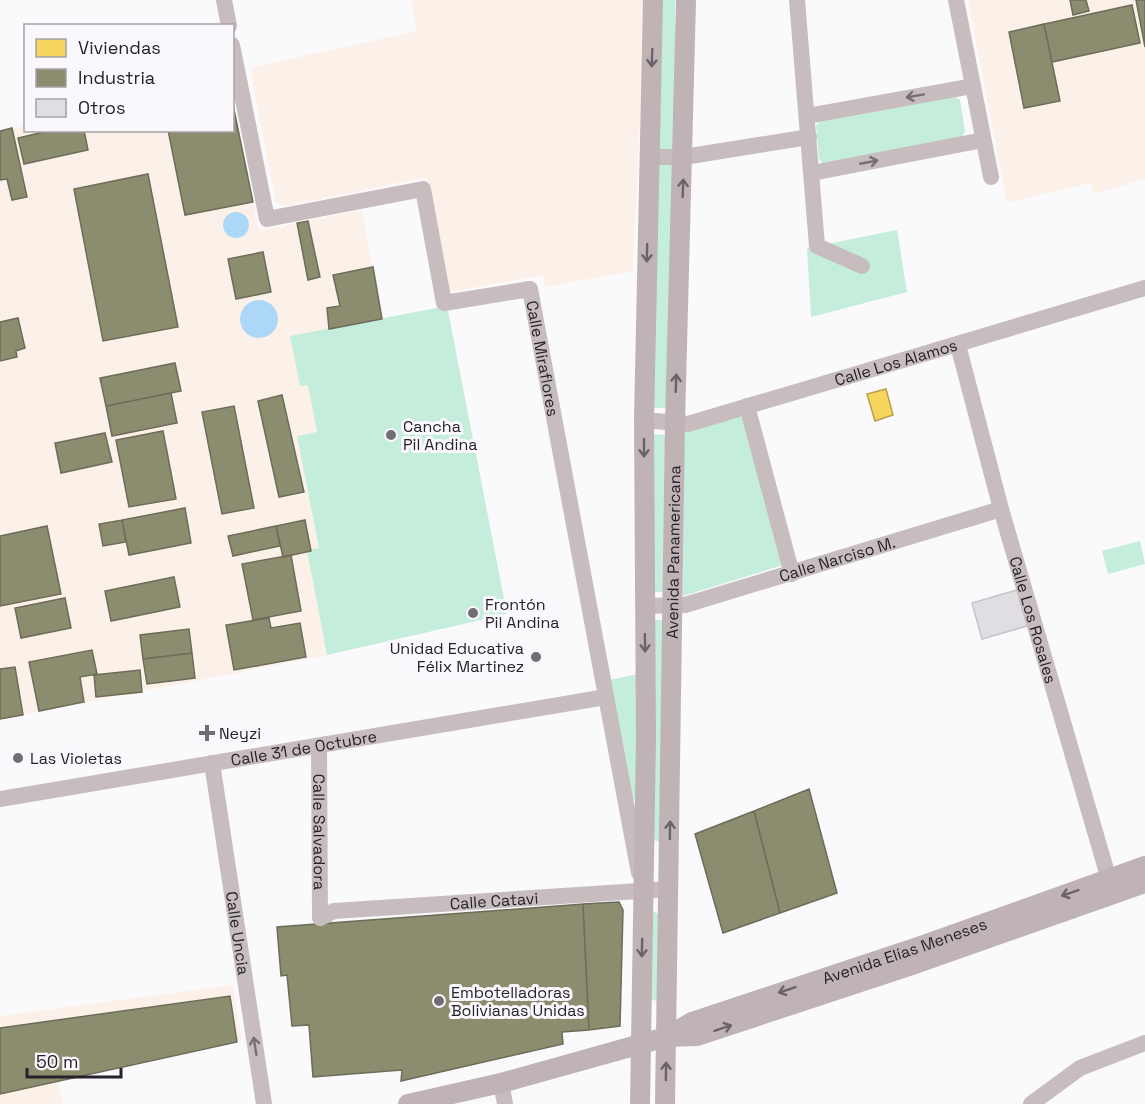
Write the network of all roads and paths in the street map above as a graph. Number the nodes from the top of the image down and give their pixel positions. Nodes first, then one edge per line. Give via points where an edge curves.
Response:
1 (224, 0) edge
2 (653, 0) edge
3 (686, 0) edge
4 (797, 0) edge
5 (956, 0) edge
6 (229, 24) edge
7 (234, 55) edge
8 (973, 86) junction
9 (807, 116) junction
10 (809, 137) junction
11 (983, 140) junction
12 (649, 157) junction
13 (684, 157) junction
14 (812, 174) junction
15 (991, 177) dead end
16 (862, 266) dead end
17 (1145, 288) edge
18 (958, 345) junction
19 (747, 406) junction
20 (644, 420) junction
21 (675, 423) junction
22 (1001, 509) junction
23 (792, 574) junction
24 (644, 606) junction
25 (673, 606) junction
26 (606, 697) junction
27 (319, 746) junction
28 (212, 763) junction
29 (0, 799) edge
30 (1145, 866) edge
31 (1145, 883) edge
32 (1111, 887) junction
33 (670, 889) junction
34 (642, 890) junction
35 (320, 918) joint
36 (666, 1037) junction
37 (1145, 1043) edge
38 (640, 1045) junction
39 (501, 1083) junction
40 (264, 1104) edge
41 (408, 1104) edge
42 (505, 1104) edge
43 (640, 1104) edge
44 (665, 1104) edge
45 (1030, 1104) edge

1 - 6 street
2 -> 12 main road, Avenida Panamericana
3 - 13 main road, Avenida Panamericana
4 - 9 street
5 - 8 street
7 - 26 street, Calle Miraflores via 267,219 423,189 444,303 530,289
8 -> 9 street
8 - 11 street
9 - 10 street
10 - 13 street
10 - 14 street
14 -> 11 street
11 - 15 street
12 - 13 street
12 -> 20 main road, Avenida Panamericana
21 -> 13 main road, Avenida Panamericana
14 - 16 street via 817,246
17 - 18 street, Calle Los Alamos
18 - 19 street, Calle Los Alamos
18 - 22 street, Calle Los Rosales
19 - 21 street, Calle Los Alamos via 688,424
19 - 23 street
20 - 21 street, Calle Los Alamos
20 -> 24 main road, Avenida Panamericana
21 - 25 main road, Avenida Panamericana
22 - 23 street, Calle Narciso M.
22 - 32 street, Calle Los Rosales
23 - 25 street, Calle Narciso M.
24 - 25 street, Calle Narciso M.
24 -> 34 main road, Avenida Panamericana
33 -> 25 main road, Avenida Panamericana
26 - 27 street, Calle 31 de Octubre
26 - 34 street, Calle Miraflores
27 - 28 street, Calle 31 de Octubre
27 - 35 street, Calle Salvadora
28 - 29 street, Calle 31 de Octubre
40 -> 28 street, Calle Uncia
30 - 32 main road, Avenida Elías Meneses
31 - 32 main road, Avenida Elías Meneses
32 - 36 main road, Avenida Elías Meneses via 692,1022
33 - 34 street, Calle Catavi
33 - 36 main road, Avenida Panamericana
34 - 35 street, Calle Catavi via 334,911
34 -> 38 main road, Avenida Panamericana
36 - 38 main road, Avenida Elías Meneses
44 -> 36 main road, Avenida Panamericana
37 - 45 street via 1080,1068
38 - 39 main road, Avenida Elías Meneses
38 - 43 main road, Avenida Panamericana
39 - 41 main road, Avenida Elías Meneses
39 - 42 street

